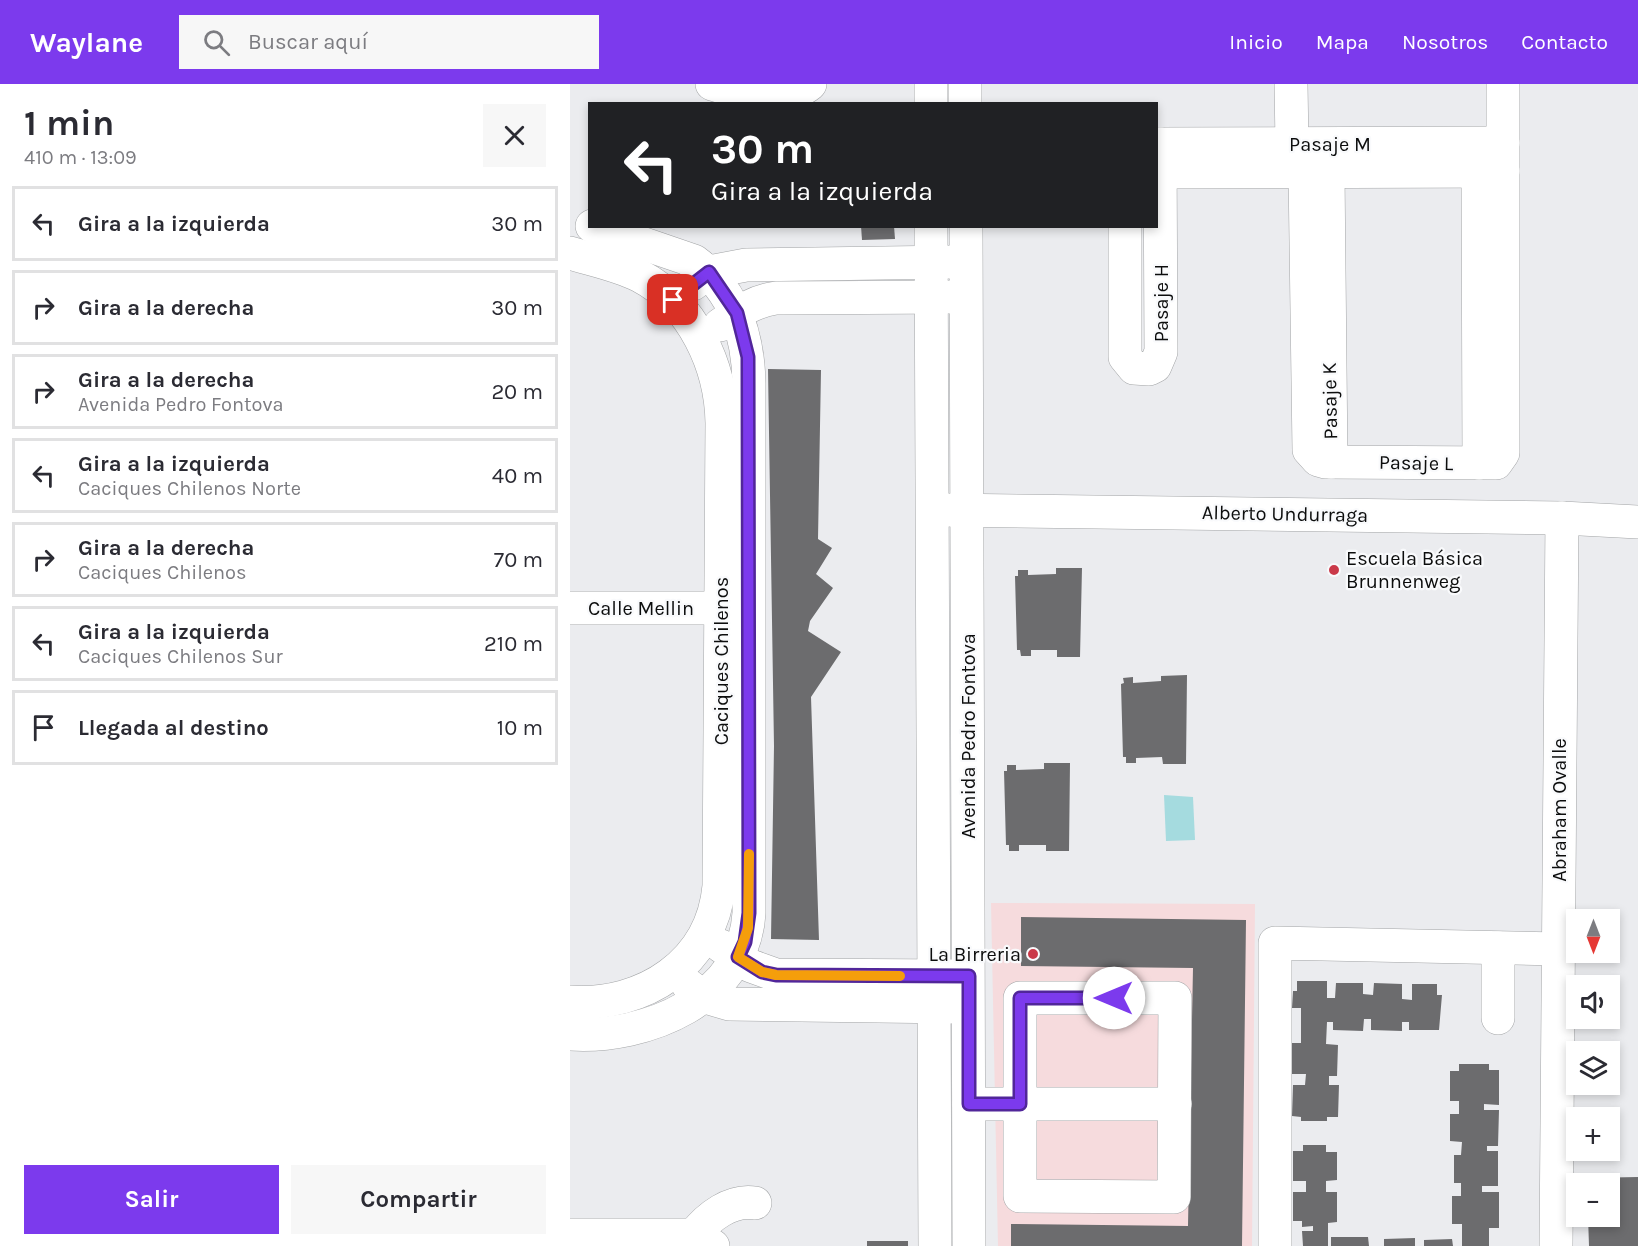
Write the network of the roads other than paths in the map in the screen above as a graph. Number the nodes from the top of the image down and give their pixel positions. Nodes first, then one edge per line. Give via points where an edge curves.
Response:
1 (712, 84) edge
2 (810, 84) edge
3 (931, 84) edge
4 (965, 84) edge
5 (1292, 84) edge
6 (1503, 84) edge
7 (931, 102) edge
8 (965, 102) edge
9 (1158, 158) edge
10 (1313, 158) junction
11 (1495, 162) junction
12 (570, 220) edge
13 (588, 225) edge
14 (597, 228) edge
15 (931, 228) edge
16 (966, 228) edge
17 (1125, 228) edge
18 (570, 253) edge
19 (932, 261) junction
20 (966, 261) junction
21 (709, 272) junction
22 (932, 297) junction
23 (966, 297) junction
24 (673, 300) junction
25 (737, 313) junction
26 (701, 339) junction
27 (1331, 462) joint
28 (932, 509) junction
29 (967, 510) junction
30 (1562, 518) junction
31 (1638, 522) edge
32 (570, 608) edge
33 (735, 608) junction
34 (705, 934) junction
35 (1498, 948) junction
36 (1558, 949) junction
37 (738, 957) junction
38 (674, 974) junction
39 (934, 991) junction
40 (969, 992) junction
41 (702, 996) junction
42 (570, 1002) edge
43 (1498, 1018) dead end
44 (570, 1034) edge
45 (969, 1104) junction
46 (1020, 1104) junction
47 (1175, 1104) junction
48 (755, 1203) dead end
49 (570, 1235) edge
50 (703, 1241) edge
51 (935, 1246) edge
52 (969, 1246) edge
53 (1275, 1246) edge
54 (1556, 1246) edge

1 - 2 street via 777,96
3 - 7 street
4 - 8 street
5 - 10 street, Pasaje K
6 - 11 street
9 - 10 street, Pasaje M
9 - 17 street, Pasaje H via 1161,352 1155,366 1149,369 1134,368 1125,357
10 - 11 street, Pasaje M
10 - 27 street, Pasaje K
11 - 27 street, Pasaje L via 1489,462
12 - 13 street
14 - 21 street via 683,256
15 - 19 street, Avenida Pedro Fontova
16 - 20 street, Avenida Pedro Fontova
18 - 24 street, Caciques Chilenos via 638,275
19 - 20 street
19 - 21 street via 746,265
19 - 22 street, Avenida Pedro Fontova
20 - 23 street, Avenida Pedro Fontova
21 - 24 street
21 - 25 street, Caciques Chilenos
22 - 23 street
22 - 25 street via 776,298 762,300
22 - 28 street, Avenida Pedro Fontova
23 - 29 street, Avenida Pedro Fontova
24 - 26 street, Caciques Chilenos
25 - 26 street
25 - 33 street, Caciques Chilenos via 748,357
26 - 33 street, Caciques Chilenos via 714,368 722,404
28 - 29 street, Alberto Undurraga
28 - 39 street, Avenida Pedro Fontova
29 - 30 street, Alberto Undurraga
29 - 40 street, Avenida Pedro Fontova
30 - 31 street, Alberto Undurraga
30 - 36 street, Abraham Ovalle
32 - 33 street, Calle Mellin
33 - 34 street, Caciques Chilenos via 719,886 716,908
33 - 37 street, Caciques Chilenos via 749,913 745,942
34 - 37 street
34 - 38 street, Caciques Chilenos
35 - 36 street
35 - 43 street
35 - 53 street via 1275,943
36 - 54 street, Abraham Ovalle
37 - 39 street via 762,972 776,975
37 - 41 street via 727,974
38 - 41 street
38 - 42 street via 620,997
39 - 40 street
39 - 41 street via 752,1006
39 - 51 street, Avenida Pedro Fontova
40 - 45 street, Avenida Pedro Fontova
41 - 44 street via 649,1025 597,1034
45 - 46 street
45 - 52 street, Avenida Pedro Fontova
46 - 47 street
46 - 47 street via 1020,1196 1174,1197
46 - 47 street via 1020,998 1175,998
48 - 50 street via 742,1202 708,1220
49 - 50 street

